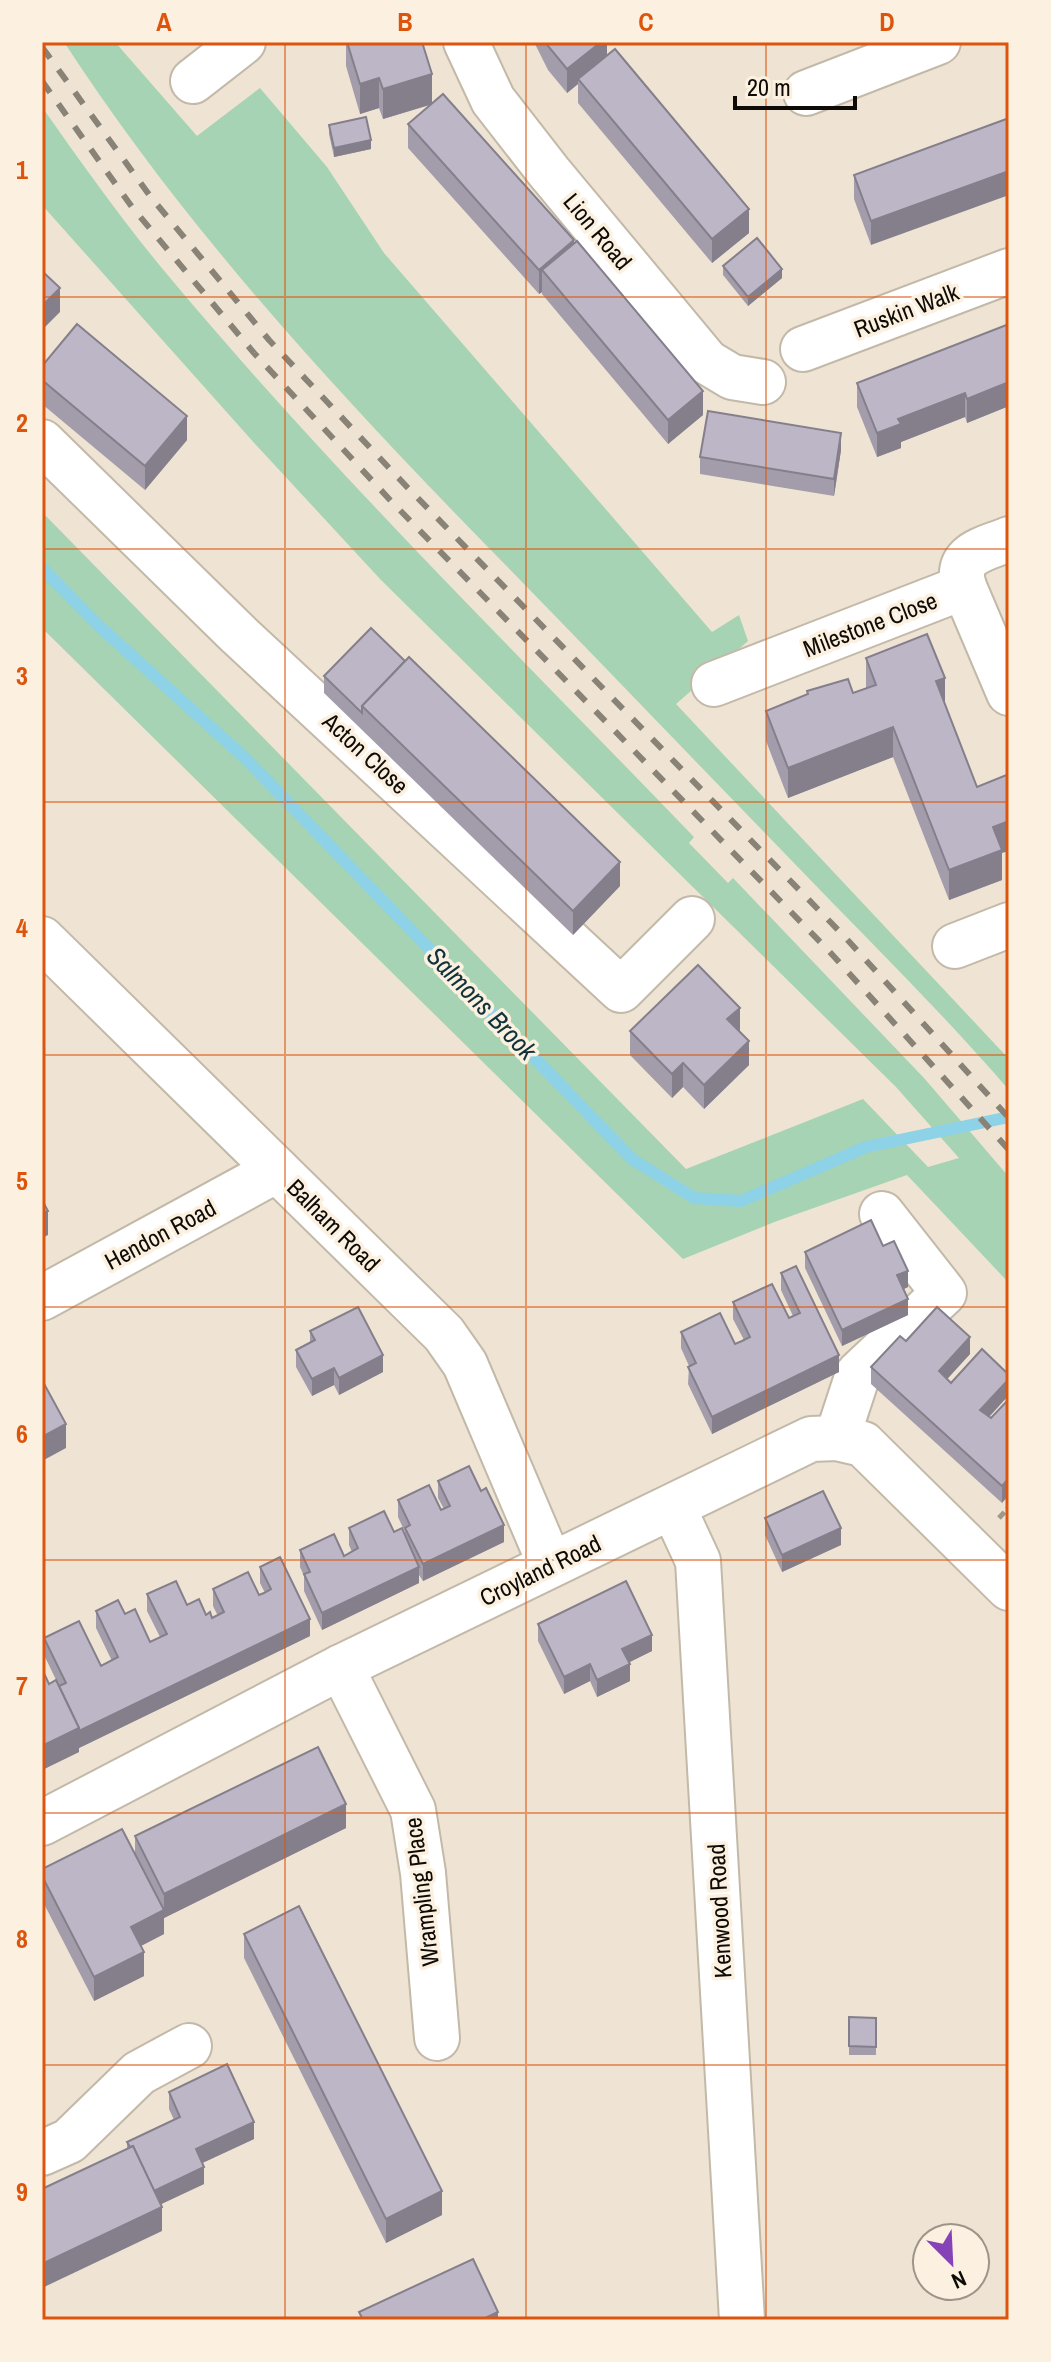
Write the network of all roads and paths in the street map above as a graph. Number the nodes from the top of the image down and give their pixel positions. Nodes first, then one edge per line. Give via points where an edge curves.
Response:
1 (243, 42) edge
2 (466, 42) edge
3 (938, 42) edge
4 (193, 81) dead end
5 (806, 93) dead end
6 (1009, 271) edge
7 (803, 349) dead end
8 (763, 382) dead end
9 (42, 442) edge
10 (1009, 539) edge
11 (964, 587) junction
12 (714, 684) dead end
13 (1009, 693) edge
14 (692, 919) dead end
15 (1009, 925) edge
16 (42, 939) edge
17 (955, 946) dead end
18 (277, 1170) junction
19 (882, 1214) dead end
20 (42, 1298) edge
21 (837, 1438) junction
22 (673, 1507) junction
23 (550, 1564) junction
24 (1009, 1588) edge
25 (341, 1667) junction
26 (42, 1823) edge
27 (437, 2038) dead end
28 (189, 2046) dead end
29 (42, 2153) edge
30 (742, 2320) edge

1 - 4 street
2 - 8 street, Lion Road via 493,100 707,362 732,377
3 - 5 street
6 - 7 street, Ruskin Walk
9 - 14 street, Acton Close via 239,635 621,990
10 - 11 street via 964,561
11 - 12 street, Milestone Close
11 - 13 street, Milestone Close
15 - 17 street
16 - 18 street, Balham Road
18 - 20 street, Hendon Road
18 - 23 street, Balham Road via 444,1334 465,1364
19 - 21 street via 944,1293 858,1374
21 - 22 street, Croyland Road via 811,1439
21 - 24 street via 863,1444
22 - 23 street, Croyland Road
22 - 30 street, Kenwood Road via 698,1561
23 - 25 street, Croyland Road
25 - 26 street, Croyland Road
25 - 27 street, Wrampling Place via 413,1810
28 - 29 street via 139,2073 69,2141

